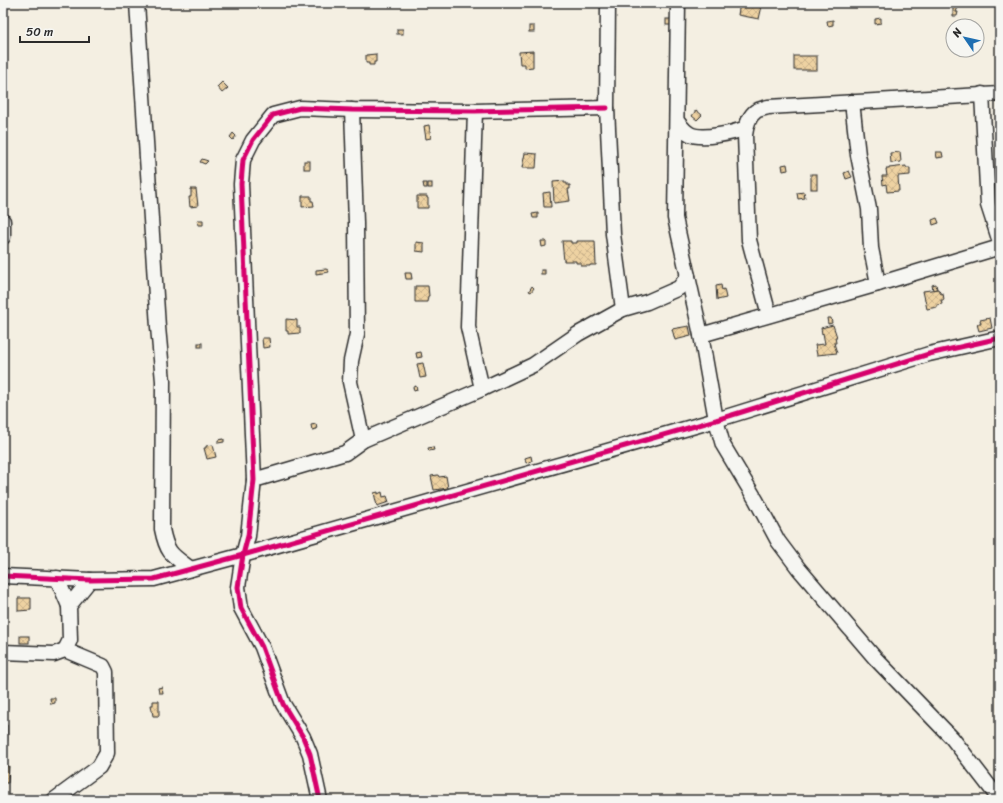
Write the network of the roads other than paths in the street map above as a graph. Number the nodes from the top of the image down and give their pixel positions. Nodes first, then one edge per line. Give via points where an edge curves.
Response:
1 (137, 3) edge
2 (608, 3) edge
3 (678, 3) edge
4 (982, 94) junction
5 (1000, 94) edge
6 (852, 102) junction
7 (607, 108) junction
8 (352, 110) junction
9 (475, 111) junction
10 (677, 121) junction
11 (746, 128) junction
12 (689, 134) junction
13 (676, 156) junction
14 (3, 221) edge
15 (3, 237) edge
16 (1000, 242) edge
17 (1000, 247) edge
18 (688, 276) junction
19 (878, 284) junction
20 (623, 309) junction
21 (769, 315) junction
22 (701, 335) junction
23 (1000, 338) edge
24 (482, 389) junction
25 (716, 420) junction
26 (363, 440) junction
27 (254, 480) junction
28 (243, 555) junction
29 (191, 570) junction
30 (3, 576) edge
31 (57, 578) junction
32 (90, 580) junction
33 (69, 606) junction
34 (65, 650) junction
35 (3, 652) edge
36 (54, 800) edge
37 (320, 800) edge
38 (1000, 800) edge

1 - 29 street via 156,312 163,381 162,529 170,554
2 - 7 street
3 - 10 street
4 - 5 street
4 - 6 street
4 - 16 street via 988,205
6 - 11 street via 768,107 756,112
6 - 19 street
7 - 9 street
7 - 20 street via 613,234
8 - 9 street
8 - 26 street via 357,334 351,361 350,382
8 - 27 street via 300,108 274,115 253,140 243,160 241,184
9 - 24 street via 468,327
10 - 12 street
10 - 13 street
11 - 12 street via 723,135
11 - 21 street via 749,240
12 - 13 street
13 - 18 street via 675,218
14 - 15 street
17 - 19 street
18 - 20 street via 678,288 664,296
18 - 22 street
19 - 21 street
20 - 24 street via 578,334 533,365
21 - 22 street
22 - 25 street
23 - 25 street via 929,354
24 - 26 street
25 - 28 street
25 - 38 street via 723,445 778,541 875,658 952,738
26 - 27 street via 345,453
27 - 28 street via 248,536
28 - 29 street
28 - 37 street via 238,587 241,608 262,647 283,704 310,754
29 - 32 street via 154,579
30 - 31 street
31 - 32 street
31 - 33 street
32 - 33 street
33 - 34 street via 70,640
34 - 35 street via 54,654
34 - 36 street via 103,666 106,672 107,753 99,767

